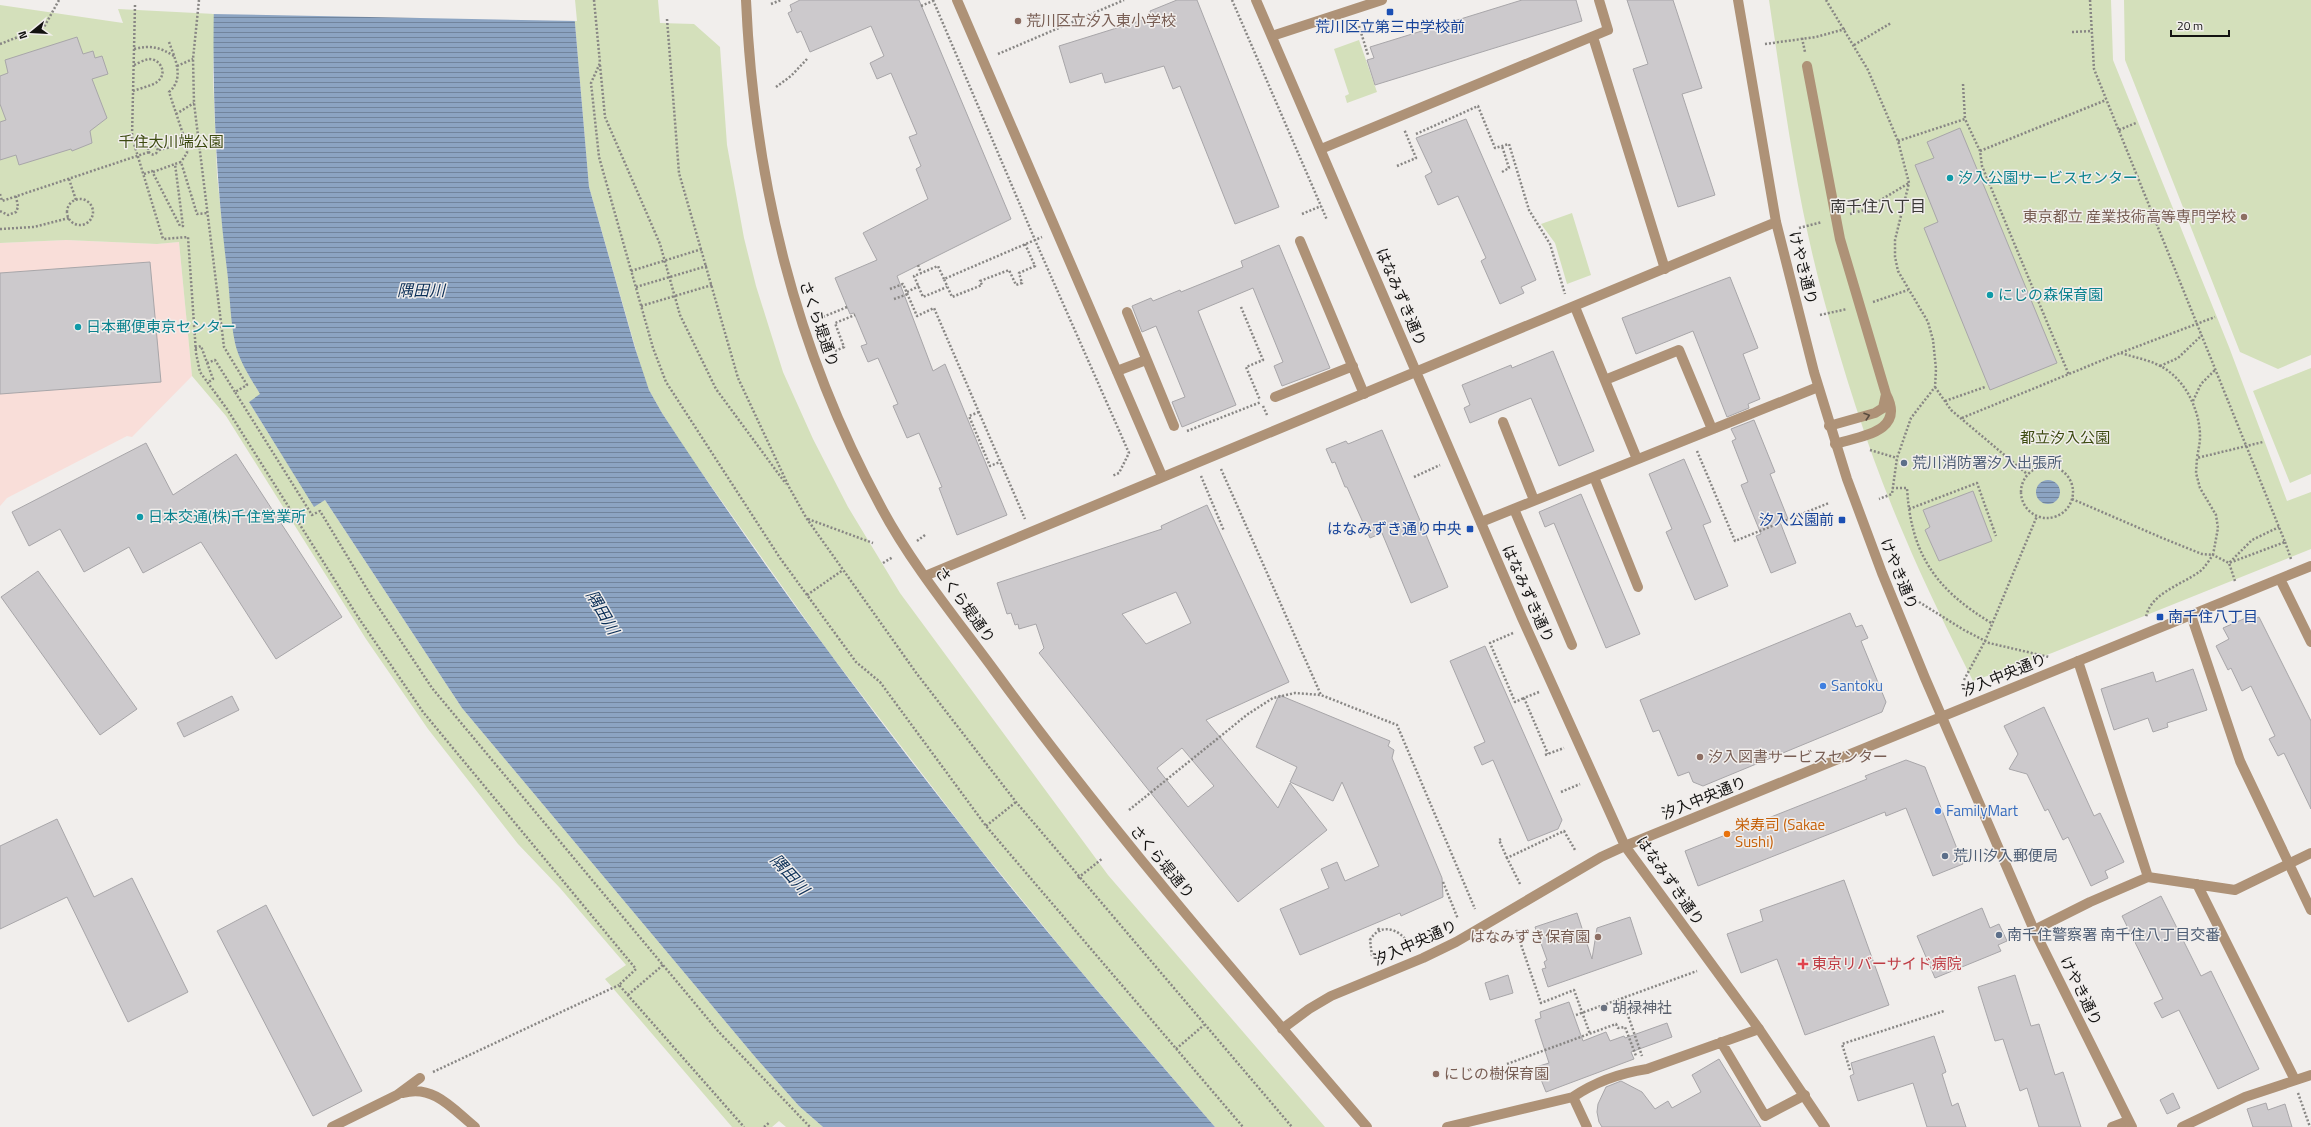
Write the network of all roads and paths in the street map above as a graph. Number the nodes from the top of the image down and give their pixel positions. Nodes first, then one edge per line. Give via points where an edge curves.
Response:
1 (59, 0) edge
2 (199, 0) edge
3 (594, 0) edge
4 (746, 0) edge
5 (781, 0) edge
6 (934, 0) edge
7 (956, 0) edge
8 (1124, 0) edge
9 (1232, 0) edge
10 (1256, 0) edge
11 (1382, 0) edge
12 (1599, 0) edge
13 (1738, 0) edge
14 (1826, 0) edge
15 (2090, 0) edge
16 (771, 4) dead end
17 (135, 6) dead end
18 (921, 6) dead end
19 (667, 19) dead end
20 (1891, 23) dead end
21 (1359, 26) dead end
22 (1845, 29) junction
23 (2092, 31) junction
24 (2072, 32) dead end
25 (1272, 36) junction
26 (1593, 37) junction
27 (169, 42) dead end
28 (0, 44) edge
29 (1766, 44) dead end
30 (1854, 45) junction
31 (134, 49) junction
32 (998, 54) dead end
33 (1368, 54) dead end
34 (174, 56) junction
35 (193, 59) junction
36 (807, 59) dead end
37 (600, 64) junction
38 (134, 65) junction
39 (177, 66) junction
40 (1807, 66) dead end
41 (1963, 84) dead end
42 (776, 87) dead end
43 (133, 91) junction
44 (2106, 100) junction
45 (194, 103) junction
46 (176, 114) junction
47 (1399, 118) junction
48 (1965, 119) junction
49 (2136, 123) dead end
50 (2119, 130) junction
51 (1416, 134) dead end
52 (1898, 141) junction
53 (187, 143) junction
54 (1502, 146) junction
55 (1321, 149) junction
56 (160, 150) dead end
57 (1980, 151) junction
58 (149, 152) dead end
59 (138, 156) junction
60 (181, 162) junction
61 (175, 164) junction
62 (1397, 166) dead end
63 (153, 172) junction
64 (1502, 172) dead end
65 (144, 174) junction
66 (69, 179) junction
67 (1909, 183) junction
68 (0, 194) edge
69 (16, 196) junction
70 (1, 199) edge
71 (76, 200) junction
72 (1321, 206) junction
73 (0, 210) edge
74 (207, 213) junction
75 (1302, 214) dead end
76 (69, 218) junction
77 (1836, 219) junction
78 (1327, 220) dead end
79 (1776, 222) junction
80 (1799, 228) dead end
81 (0, 229) edge
82 (1042, 237) dead end
83 (1035, 240) junction
84 (1300, 241) dead end
85 (1025, 244) junction
86 (702, 249) junction
87 (665, 260) junction
88 (918, 265) dead end
89 (707, 266) junction
90 (1665, 269) junction
91 (631, 271) junction
92 (921, 273) junction
93 (670, 277) junction
94 (944, 279) junction
95 (712, 285) junction
96 (918, 286) junction
97 (636, 287) junction
98 (947, 287) junction
99 (890, 289) dead end
100 (908, 293) junction
101 (1565, 294) dead end
102 (674, 296) junction
103 (894, 299) dead end
104 (641, 306) junction
105 (847, 307) dead end
106 (1241, 307) dead end
107 (1575, 307) junction
108 (1127, 312) dead end
109 (855, 315) dead end
110 (823, 317) dead end
111 (2215, 317) dead end
112 (2198, 324) junction
113 (2202, 335) junction
114 (195, 348) junction
115 (835, 351) dead end
116 (2120, 353) junction
117 (1146, 360) junction
118 (207, 363) junction
119 (1353, 366) junction
120 (2160, 366) junction
121 (2216, 369) junction
122 (1117, 371) junction
123 (1416, 372) junction
124 (2069, 375) junction
125 (1605, 380) junction
126 (207, 383) junction
127 (1818, 387) junction
128 (1985, 387) dead end
129 (1936, 388) junction
130 (235, 392) junction
131 (1364, 394) junction
132 (1886, 394) junction
133 (1275, 398) dead end
134 (1261, 402) junction
135 (1945, 402) junction
136 (2192, 402) junction
137 (979, 412) junction
138 (1267, 415) dead end
139 (1962, 418) junction
140 (1503, 422) dead end
141 (1174, 426) joint
142 (1829, 426) junction
143 (1712, 429) junction
144 (2263, 442) dead end
145 (1835, 444) junction
146 (2247, 446) junction
147 (1696, 448) dead end
148 (1868, 450) dead end
149 (1896, 458) junction
150 (2197, 458) junction
151 (1637, 459) junction
152 (1000, 462) junction
153 (1440, 465) dead end
154 (1220, 468) dead end
155 (2027, 474) junction
156 (1112, 476) dead end
157 (1162, 476) junction
158 (1201, 476) dead end
159 (1414, 477) dead end
160 (1594, 477) junction
161 (789, 487) junction
162 (1892, 488) junction
163 (1879, 499) dead end
164 (2072, 499) junction
165 (1534, 500) junction
166 (1830, 503) dead end
167 (1514, 509) junction
168 (1908, 509) junction
169 (2037, 516) junction
170 (807, 519) junction
171 (1026, 520) dead end
172 (1481, 522) junction
173 (2279, 527) junction
174 (1224, 531) dead end
175 (925, 536) dead end
176 (1996, 536) dead end
177 (916, 541) dead end
178 (2286, 542) junction
179 (873, 543) dead end
180 (2213, 555) junction
181 (893, 556) dead end
182 (2292, 559) dead end
183 (884, 563) dead end
184 (2229, 564) junction
185 (2311, 566) edge
186 (843, 570) junction
187 (925, 576) junction
188 (2280, 579) junction
189 (2236, 582) dead end
190 (1638, 587) dead end
191 (807, 595) junction
192 (1919, 602) dead end
193 (2191, 615) junction
194 (2146, 619) dead end
195 (1993, 624) junction
196 (1513, 633) dead end
197 (1986, 640) junction
198 (2311, 642) edge
199 (1572, 646) dead end
200 (2052, 657) dead end
201 (2078, 661) junction
202 (1964, 680) dead end
203 (1539, 692) dead end
204 (1321, 695) junction
205 (1524, 698) junction
206 (1942, 716) junction
207 (1564, 748) dead end
208 (1580, 784) dead end
209 (1561, 792) dead end
210 (1016, 802) junction
211 (1129, 810) dead end
212 (986, 826) junction
213 (1501, 839) dead end
214 (1625, 846) junction
215 (1575, 850) dead end
216 (2311, 853) edge
217 (1103, 858) dead end
218 (1507, 858) junction
219 (2288, 864) junction
220 (2148, 877) junction
221 (1078, 878) junction
222 (1443, 882) dead end
223 (1520, 884) dead end
224 (2198, 884) junction
225 (1475, 909) dead end
226 (2311, 910) edge
227 (1458, 919) dead end
228 (1378, 928) dead end
229 (1516, 930) dead end
230 (2034, 930) junction
231 (1380, 932) junction
232 (1407, 941) dead end
233 (1372, 956) dead end
234 (662, 965) junction
235 (1697, 971) dead end
236 (619, 985) junction
237 (628, 995) junction
238 (1622, 998) junction
239 (1944, 1011) dead end
240 (1583, 1012) junction
241 (1576, 1015) dead end
242 (1204, 1025) junction
243 (1282, 1029) junction
244 (1759, 1029) junction
245 (1590, 1034) junction
246 (1721, 1042) junction
247 (1176, 1048) junction
248 (1507, 1064) dead end
249 (1850, 1070) dead end
250 (2311, 1075) edge
251 (420, 1078) joint
252 (2295, 1080) junction
253 (397, 1095) junction
254 (1805, 1095) junction
255 (1573, 1097) junction
256 (770, 1122) dead end
257 (2130, 1124) edge
258 (332, 1127) edge
259 (475, 1127) edge
260 (744, 1127) edge
261 (764, 1127) edge
262 (810, 1127) edge
263 (1243, 1127) edge
264 (1292, 1127) edge
265 (1367, 1127) edge
266 (1447, 1127) edge
267 (1587, 1127) edge
268 (1825, 1127) edge
269 (2112, 1127) edge
270 (2182, 1127) edge
271 (2310, 1127) edge

1 - 28 path via 44,27
2 - 35 path
3 - 37 path
4 - 187 street, さくら堤通り via 753,100 764,178 797,312 814,360 865,476 905,549
5 - 16 path
6 - 18 path
6 - 83 path
7 - 122 street
8 - 32 path
9 - 72 path
10 - 25 street, はなみずき通り
11 - 25 street
12 - 26 street via 1608,30
13 - 79 street, けやき通り
14 - 22 path
15 - 23 path
17 - 31 path
19 - 86 path via 679,173
20 - 30 path
21 - 33 path
22 - 29 path via 1816,37
22 - 30 path
23 - 24 path
23 - 44 path via 2094,69
25 - 55 street, はなみずき通り
26 - 47 street
26 - 90 street
27 - 34 path
30 - 52 path via 1868,70
31 - 34 path via 144,46 160,48
31 - 38 path
34 - 39 path
35 - 39 path
35 - 45 path
36 - 42 path
37 - 87 path via 605,117
37 - 91 path via 591,83 599,157
38 - 43 path
38 - 43 path via 148,59 155,61 162,68 162,74 158,81
39 - 46 path via 176,84 169,92
40 - 77 street
41 - 48 path
43 - 59 path via 132,137
44 - 50 path
44 - 57 path
45 - 46 path
45 - 74 path
46 - 53 path
47 - 55 street
47 - 62 path via 1416,158
48 - 52 path
48 - 57 path
49 - 50 path
50 - 112 path
51 - 54 path via 1478,106 1494,148
52 - 67 path
53 - 56 path
53 - 60 path via 187,153
54 - 64 path via 1509,168
54 - 101 path via 1509,144 1529,210 1550,244
55 - 123 street, はなみずき通り
57 - 124 path via 1982,166
58 - 59 path
59 - 65 path
59 - 66 path
60 - 61 path
60 - 74 path via 198,214
61 - 63 path
61 - 63 path via 183,226 180,226
63 - 65 path
65 - 114 path via 163,239 188,237
66 - 69 path
66 - 71 path
67 - 77 path via 1864,210
67 - 129 path via 1895,240 1895,257 1898,272 1928,322 1936,369
68 - 70 path
69 - 70 path via 2,201
69 - 73 path via 16,212 8,215
71 - 76 path via 69,206
71 - 76 path via 82,199 90,203 93,216 84,225 75,224
72 - 75 path
72 - 78 path
74 - 130 path via 224,347 247,385
76 - 81 path via 34,227
77 - 80 path
77 - 132 street
79 - 90 street
79 - 127 street, けやき通り
82 - 83 path
83 - 85 path
83 - 156 path via 1129,453 1119,473
84 - 119 street
85 - 94 path
85 - 98 path via 1035,266 1018,273 1022,283 1016,285 1010,270 980,281 982,285 952,297
86 - 87 path
86 - 89 path
87 - 91 path
87 - 93 path
88 - 92 path
89 - 93 path
89 - 95 path
90 - 107 street
91 - 97 path
92 - 94 path via 938,266
92 - 96 path via 914,276
93 - 97 path
93 - 102 path
94 - 98 path
95 - 102 path
95 - 161 path via 738,378
96 - 98 path via 923,297
96 - 100 path
97 - 104 path
99 - 100 path via 903,284
100 - 103 path
100 - 137 path via 917,316 934,308
102 - 104 path
102 - 161 path via 680,315 716,389
104 - 191 path via 666,382 780,558
105 - 110 path
106 - 134 path via 1263,360 1246,367
107 - 123 street
107 - 125 street
108 - 117 street
109 - 115 path via 835,323 844,347
111 - 112 path
112 - 113 path
112 - 116 path
113 - 120 path via 2178,358
113 - 121 path
114 - 118 path via 201,346
114 - 126 path via 200,372
116 - 120 path
116 - 124 path
117 - 122 street
117 - 141 street
118 - 126 path via 213,380
118 - 130 path via 216,360
119 - 131 street
119 - 133 street
120 - 136 path via 2179,380
121 - 136 path via 2202,384
121 - 146 path
122 - 157 street
123 - 131 street
123 - 172 street, はなみずき通り
124 - 139 path
125 - 143 street via 1679,350
125 - 151 street
126 - 236 path via 227,409 358,617 422,712 636,968
127 - 142 street, けやき通り
127 - 143 street
128 - 135 path
129 - 135 path
129 - 149 path via 1911,418
130 - 234 path via 312,515 320,511 432,688
131 - 157 street
142 -> 132 street via 1884,408
132 - 145 street via 1892,411 1884,427
134 - 138 path
134 - 141 path via 1185,432
135 - 139 path
136 - 150 path via 2200,436
137 - 152 path
137 - 152 path via 969,416 990,466
139 - 155 path
140 - 165 street
142 - 145 street, けやき通り
143 - 151 street
144 - 146 path
145 - 206 street, けやき通り via 1882,572
146 - 150 path
146 - 173 path
147 - 166 path via 1735,541
148 - 149 path
149 - 162 path
150 - 180 path via 2196,473 2200,488 2216,514 2218,528
151 - 160 street
152 - 171 path
153 - 159 path
154 - 204 path
155 - 164 path via 2046,465 2063,471 2072,484
155 - 169 path via 2020,490 2021,498 2028,510
157 - 187 street
158 - 174 path
160 - 165 street
160 - 190 street
161 - 170 path
162 - 163 path via 1892,494
162 - 168 path via 1907,488
164 - 169 path via 2060,515 2047,518
164 - 180 path via 2202,554
165 - 167 street
167 - 172 street
167 - 199 street
168 - 176 path via 1977,483
168 - 195 path via 1910,523 1925,563 1957,600
169 - 195 path
170 - 179 path
170 - 186 path
172 - 214 street, はなみずき通り
173 - 178 path
173 - 184 path via 2252,540
175 - 177 path
178 - 182 path
178 - 184 path
180 - 184 path
180 - 194 path via 2201,571 2166,591 2147,610
181 - 183 path
184 - 189 path
185 - 188 street, 汐入中央通り
186 - 191 path
186 - 210 path via 917,674
187 - 243 street, さくら堤通り via 1014,699 1122,838
188 - 193 street, 汐入中央通り
188 - 198 street
191 - 212 path via 856,662 880,682
192 - 197 path via 1964,630
193 - 201 street, 汐入中央通り
193 - 219 street via 2240,761
195 - 197 path
196 - 205 path via 1490,643 1515,702
197 - 200 path via 2004,648
197 - 202 path
201 - 206 street, 汐入中央通り
201 - 220 street
203 - 205 path
204 - 211 path via 1295,693 1273,698 1248,714
204 - 225 path via 1397,725
205 - 207 path via 1546,754
206 - 214 street, 汐入中央通り
206 - 230 street, けやき通り
208 - 209 path
210 - 212 path
210 - 221 path
212 - 247 path
213 - 218 path via 1499,840
214 - 243 street, 汐入中央通り via 1601,857 1456,942 1331,996 1308,1009
214 - 244 street, はなみずき通り
215 - 218 path via 1564,831
216 - 219 street
217 - 221 path
218 - 223 path
219 - 224 street via 2235,890
219 - 226 street
220 - 224 street
220 - 230 street
221 - 242 path
222 - 227 path
224 - 252 street
228 - 231 path
229 - 240 path via 1541,1003 1574,990
230 - 257 street, けやき通り
231 - 232 path via 1395,930
231 - 233 path via 1370,940
234 - 237 path
234 - 262 path via 718,1031
235 - 238 path
236 - 237 path
236 - 251 path
237 - 260 path
238 - 240 path
238 - 245 path via 1642,1058 1638,1060 1625,1027 1618,1028 1616,1024
239 - 249 path via 1842,1044
240 - 241 path
240 - 245 path
242 - 247 path
242 - 264 path
243 - 265 street, さくら堤通り
244 - 246 street
244 - 254 street, はなみずき通り
245 - 248 path
246 - 254 street via 1765,1116
246 - 255 street via 1594,1085
247 - 263 path
250 - 252 street
251 - 253 street
252 - 270 street via 2245,1097
252 - 271 path
253 - 258 street
253 - 259 street via 412,1090 423,1090 447,1104
254 - 268 street, はなみずき通り
255 - 266 street
255 - 267 street
256 - 261 path
257 - 269 street

